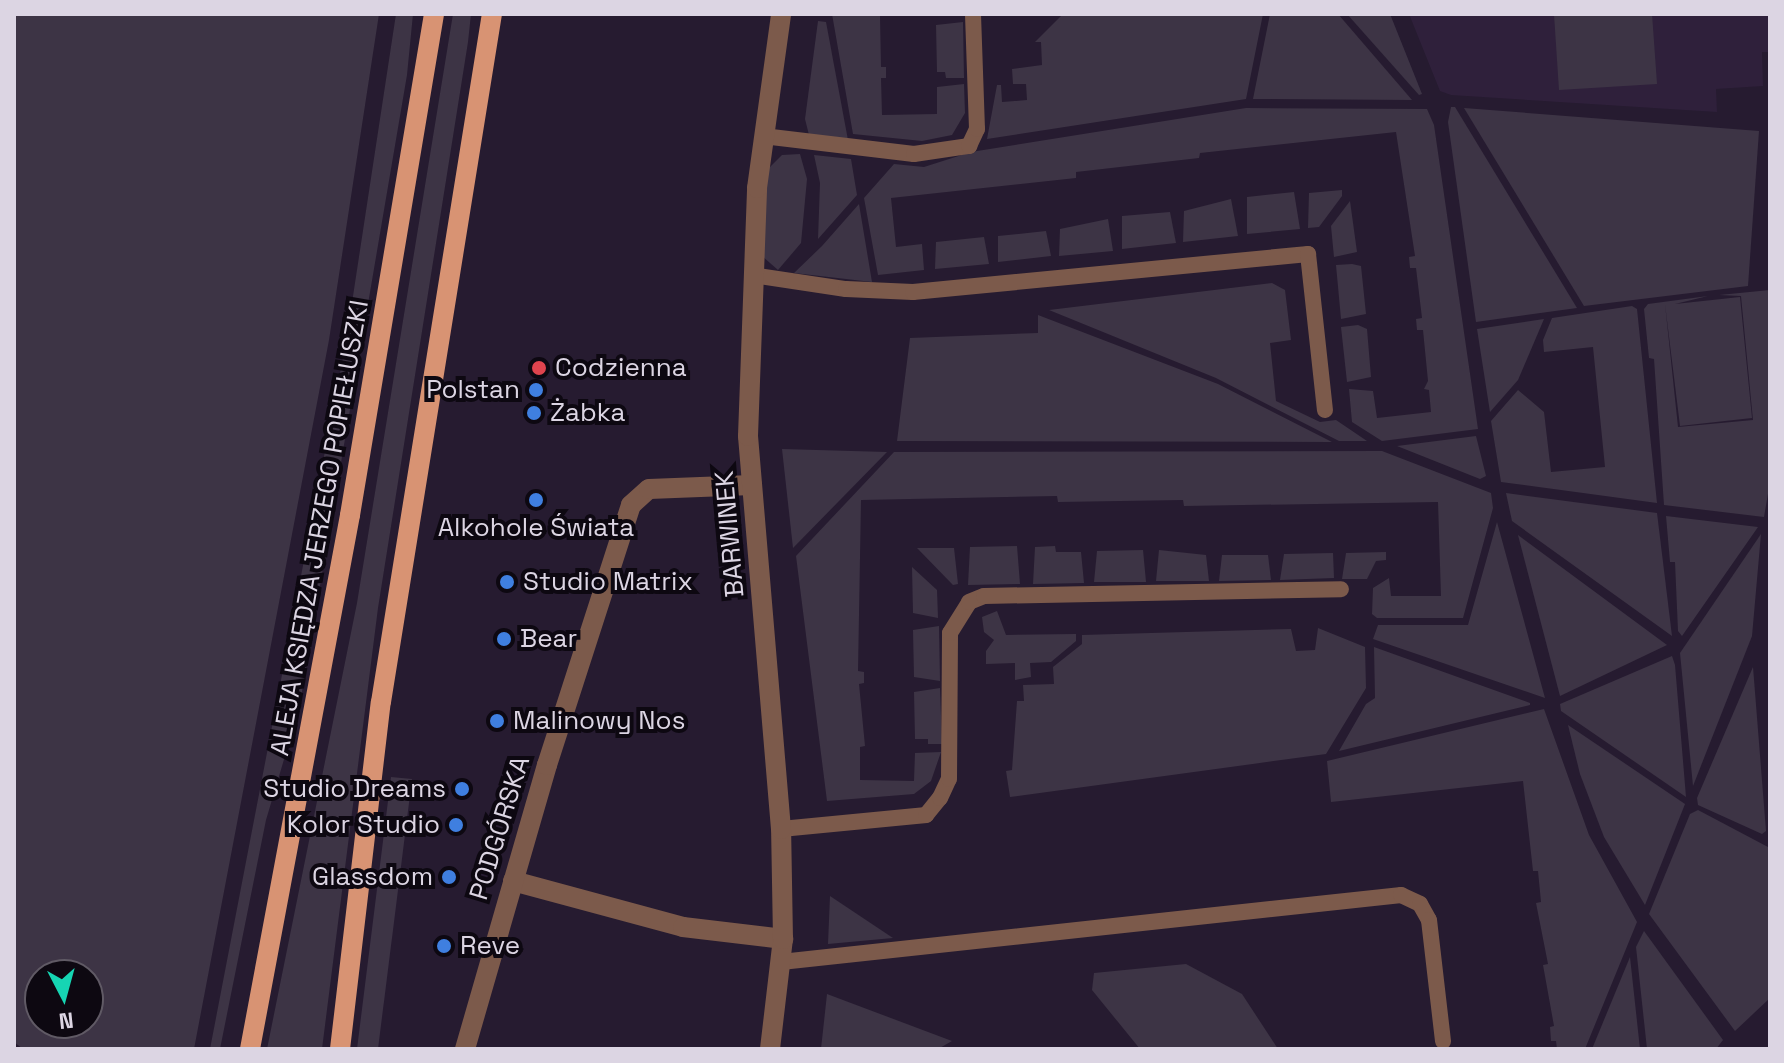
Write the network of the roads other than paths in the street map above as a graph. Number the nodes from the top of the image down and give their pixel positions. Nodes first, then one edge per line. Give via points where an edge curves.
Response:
1 (434, 14) edge
2 (492, 14) edge
3 (781, 14) edge
4 (973, 14) edge
5 (763, 136) junction
6 (752, 275) junction
7 (1325, 410) dead end
8 (752, 485) junction
9 (1341, 589) dead end
10 (781, 829) junction
11 (513, 881) junction
12 (783, 939) junction
13 (781, 962) junction
14 (1443, 1041) dead end
15 (250, 1049) edge
16 (340, 1049) edge
17 (465, 1049) edge
18 (770, 1049) edge

1 - 15 main road, ALEJA KSIĘDZA JERZEGO POPIEŁUSZKI via 339,577
2 - 16 main road via 381,702
3 - 5 street, BARWINEK
4 - 5 lane via 977,129 969,146 914,154
5 - 6 street, BARWINEK
6 - 7 lane via 846,289 913,292 1308,254
6 - 8 street, BARWINEK
8 - 10 street, BARWINEK
8 - 11 street, PODGÓRSKA via 643,492 631,505
9 - 10 lane via 984,596 969,602 950,633 949,779 926,815
10 - 12 street, BARWINEK
11 - 12 street via 683,927
11 - 17 street, PODGÓRSKA
12 - 13 street, BARWINEK
13 - 14 lane via 1401,895 1426,912
13 - 18 street, BARWINEK

